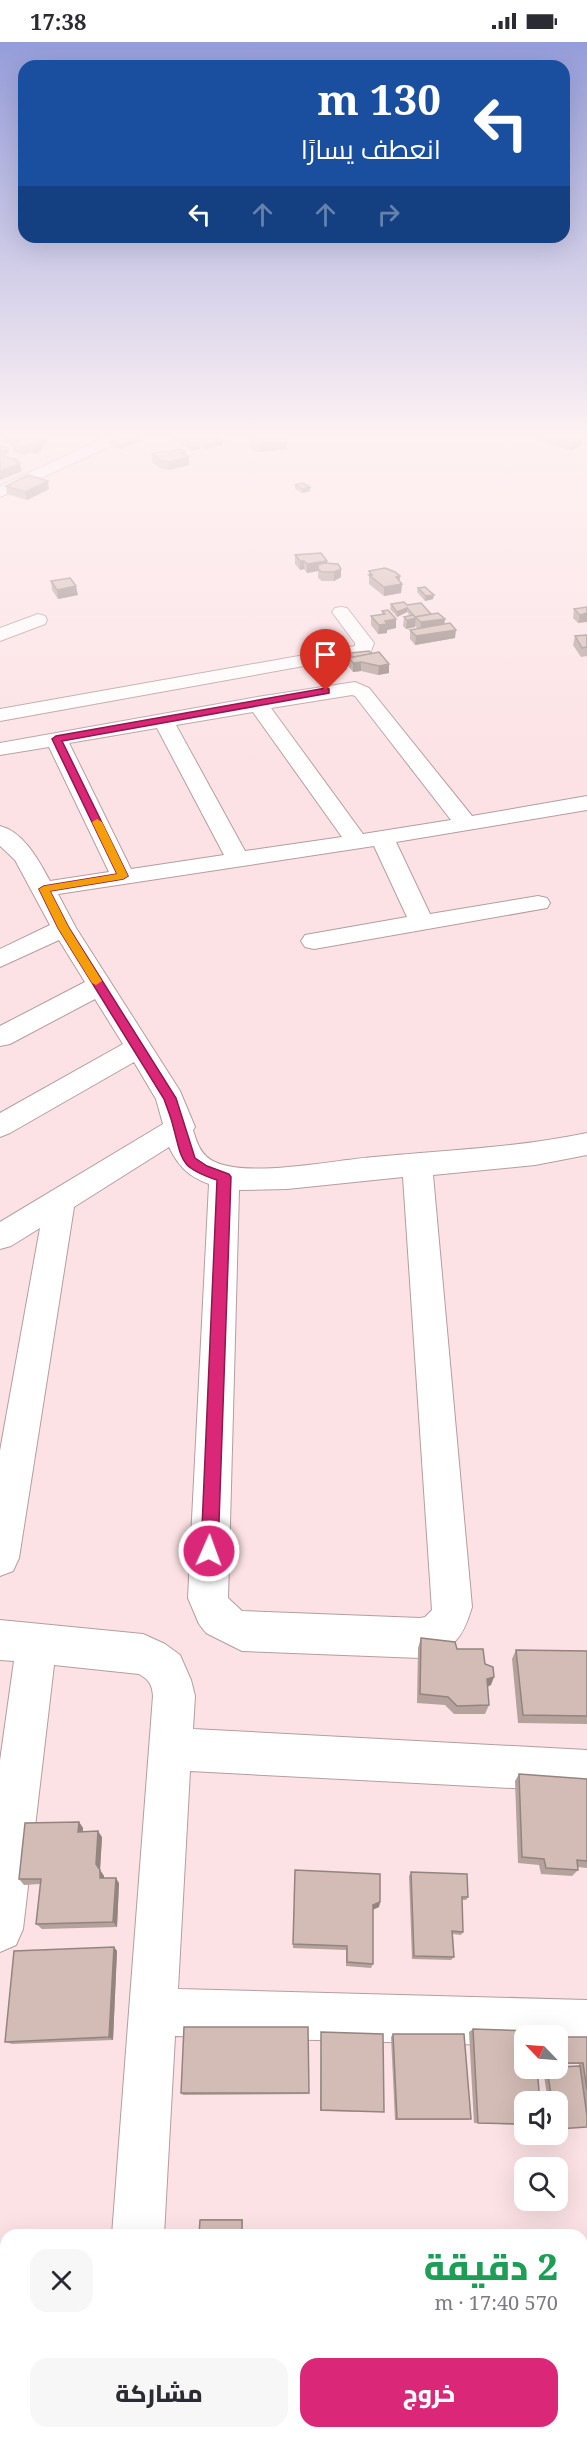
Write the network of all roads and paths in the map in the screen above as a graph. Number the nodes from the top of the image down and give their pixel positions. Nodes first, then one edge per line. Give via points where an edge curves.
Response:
1 (341, 612) dead end
2 (38, 620) dead end
3 (0, 635) edge
4 (257, 702) junction
5 (0, 715) edge
6 (163, 721) junction
7 (56, 739) junction
8 (0, 749) edge
9 (587, 802) edge
10 (466, 824) junction
11 (3, 838) edge
12 (382, 838) junction
13 (357, 841) junction
14 (238, 859) junction
15 (123, 876) junction
16 (44, 889) junction
17 (538, 903) dead end
18 (422, 923) junction
19 (64, 928) junction
20 (314, 941) dead end
21 (0, 959) edge
22 (99, 986) junction
23 (0, 1037) edge
24 (139, 1047) junction
25 (0, 1126) edge
26 (180, 1127) junction
27 (587, 1144) edge
28 (417, 1165) junction
29 (224, 1177) junction
30 (60, 1200) junction
31 (0, 1237) edge
32 (0, 1558) edge
33 (18, 1642) edge
34 (171, 1749) junction
35 (587, 1771) edge
36 (0, 1929) edge
37 (153, 2012) junction
38 (587, 2024) edge
39 (138, 2229) edge

1 - 5 street via 365,644 363,650
2 - 3 street
4 - 6 street
4 - 10 street via 349,687 360,689
4 - 13 street
6 - 7 street
6 - 14 street
7 - 8 street
7 - 15 street
9 - 10 street
10 - 12 street
11 - 16 street via 25,857
12 - 13 street
12 - 18 street
13 - 14 street
14 - 15 street
15 - 16 street
16 - 19 street
17 - 18 street
18 - 20 street
19 - 21 street
19 - 22 street
22 - 23 street
22 - 24 street
24 - 25 street
24 - 26 street via 170,1098
26 - 29 street via 190,1161 202,1170
26 - 30 street
27 - 28 street via 491,1159
28 - 29 street via 288,1177
28 - 29 street via 452,1607 442,1631 420,1638 242,1631 224,1623 211,1611 208,1598
30 - 31 street
30 - 32 street
33 - 34 street via 143,1654 158,1662 172,1679
33 - 36 street
34 - 35 street
34 - 37 street
37 - 38 street
37 - 39 street

